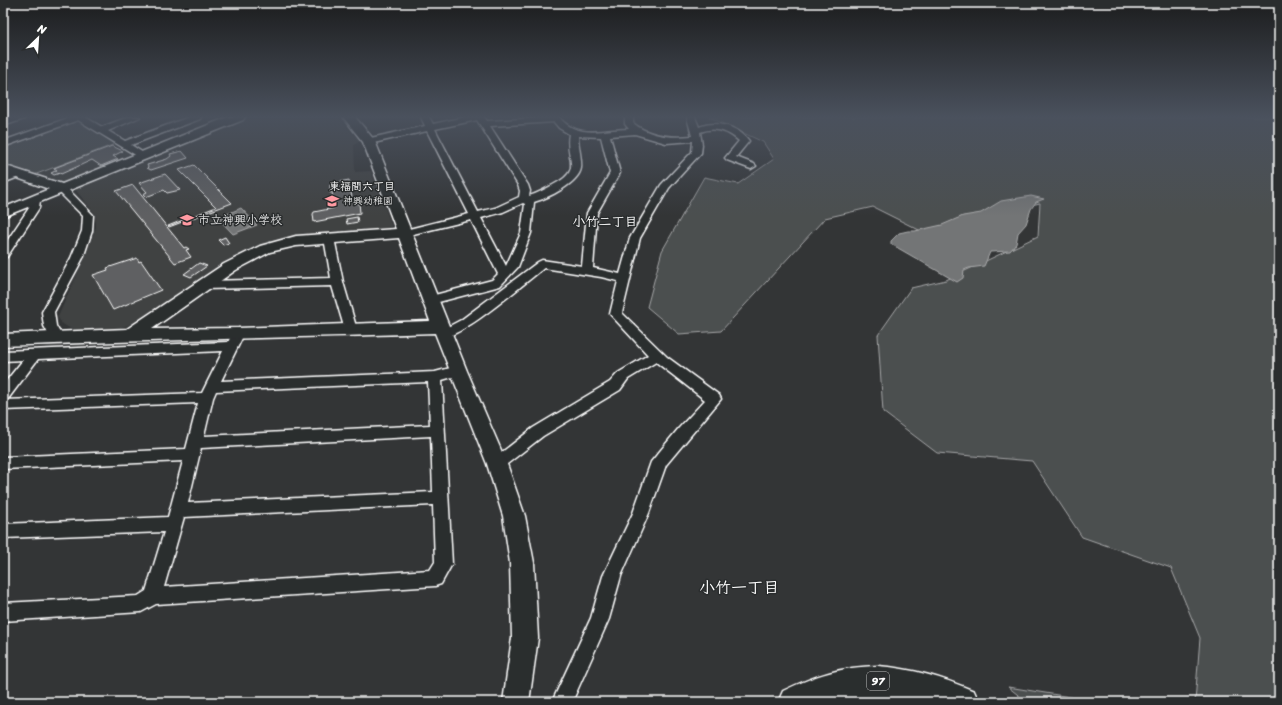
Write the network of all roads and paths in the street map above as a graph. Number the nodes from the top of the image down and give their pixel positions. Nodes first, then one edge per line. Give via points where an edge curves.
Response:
1 (132, 150) edge
2 (157, 150) edge
3 (373, 150) edge
4 (441, 150) edge
5 (500, 150) edge
6 (574, 150) edge
7 (608, 150) edge
8 (697, 150) edge
9 (737, 150) edge
10 (142, 156) junction
11 (751, 166) dead end
12 (3, 169) edge
13 (18, 174) junction
14 (3, 180) edge
15 (62, 189) junction
16 (524, 199) junction
17 (35, 200) junction
18 (3, 213) edge
19 (475, 216) junction
20 (404, 233) junction
21 (329, 238) junction
22 (3, 255) edge
23 (587, 270) junction
24 (504, 274) junction
25 (624, 279) junction
26 (337, 282) junction
27 (204, 285) junction
28 (431, 300) junction
29 (351, 330) junction
30 (443, 331) junction
31 (130, 335) junction
32 (57, 338) junction
33 (3, 340) edge
34 (235, 340) junction
35 (34, 355) junction
36 (3, 356) edge
37 (656, 356) junction
38 (458, 371) junction
39 (435, 377) junction
40 (208, 392) junction
41 (3, 395) edge
42 (3, 405) edge
43 (437, 430) junction
44 (193, 448) junction
45 (3, 463) edge
46 (496, 464) junction
47 (440, 498) junction
48 (176, 517) junction
49 (3, 531) edge
50 (154, 596) junction
51 (3, 612) edge
52 (516, 702) edge
53 (562, 702) edge
54 (794, 702) edge
55 (962, 702) edge

1 - 10 street
2 - 10 street
3 - 20 street
4 - 19 street
5 - 16 street via 523,185
6 - 16 street via 576,168 567,182 533,198
7 - 23 street via 615,173 592,213
8 - 25 street via 665,187 636,238
9 - 11 street via 730,158
10 - 15 street
12 - 13 street
13 - 14 street
13 - 15 street
15 - 17 street
15 - 32 street via 88,216 87,231 77,258 48,312 50,326
16 - 19 street via 499,210
16 - 24 street via 530,203 526,233 512,266
17 - 18 street
17 - 22 street via 34,208
19 - 20 street
19 - 24 street
20 - 21 street
20 - 28 street
21 - 26 street
21 - 27 street via 296,241 265,249
23 - 25 street
23 - 30 street via 542,264 465,323
24 - 28 street via 496,283
25 - 37 street via 616,314
26 - 27 street
26 - 29 street
27 - 31 street
28 - 30 street
29 - 30 street
29 - 34 street
30 - 38 street
31 - 32 street
31 - 34 street
32 - 33 street
34 - 35 street
34 - 40 street
35 - 36 street
35 - 41 street
37 - 46 street via 623,376 615,386 538,432
37 - 53 street via 684,380 714,400 659,462 641,513 612,576 600,619
38 - 39 street
38 - 46 street
39 - 40 street
39 - 43 street
40 - 42 street
40 - 44 street
43 - 44 street
43 - 47 street
44 - 45 street
44 - 48 street
46 - 52 street via 514,516 522,563 524,638
47 - 48 street
47 - 50 street via 444,564 435,578
48 - 49 street
48 - 50 street
50 - 51 street via 142,604
54 - 55 main road, 97 via 818,690 871,681 909,683 936,690

